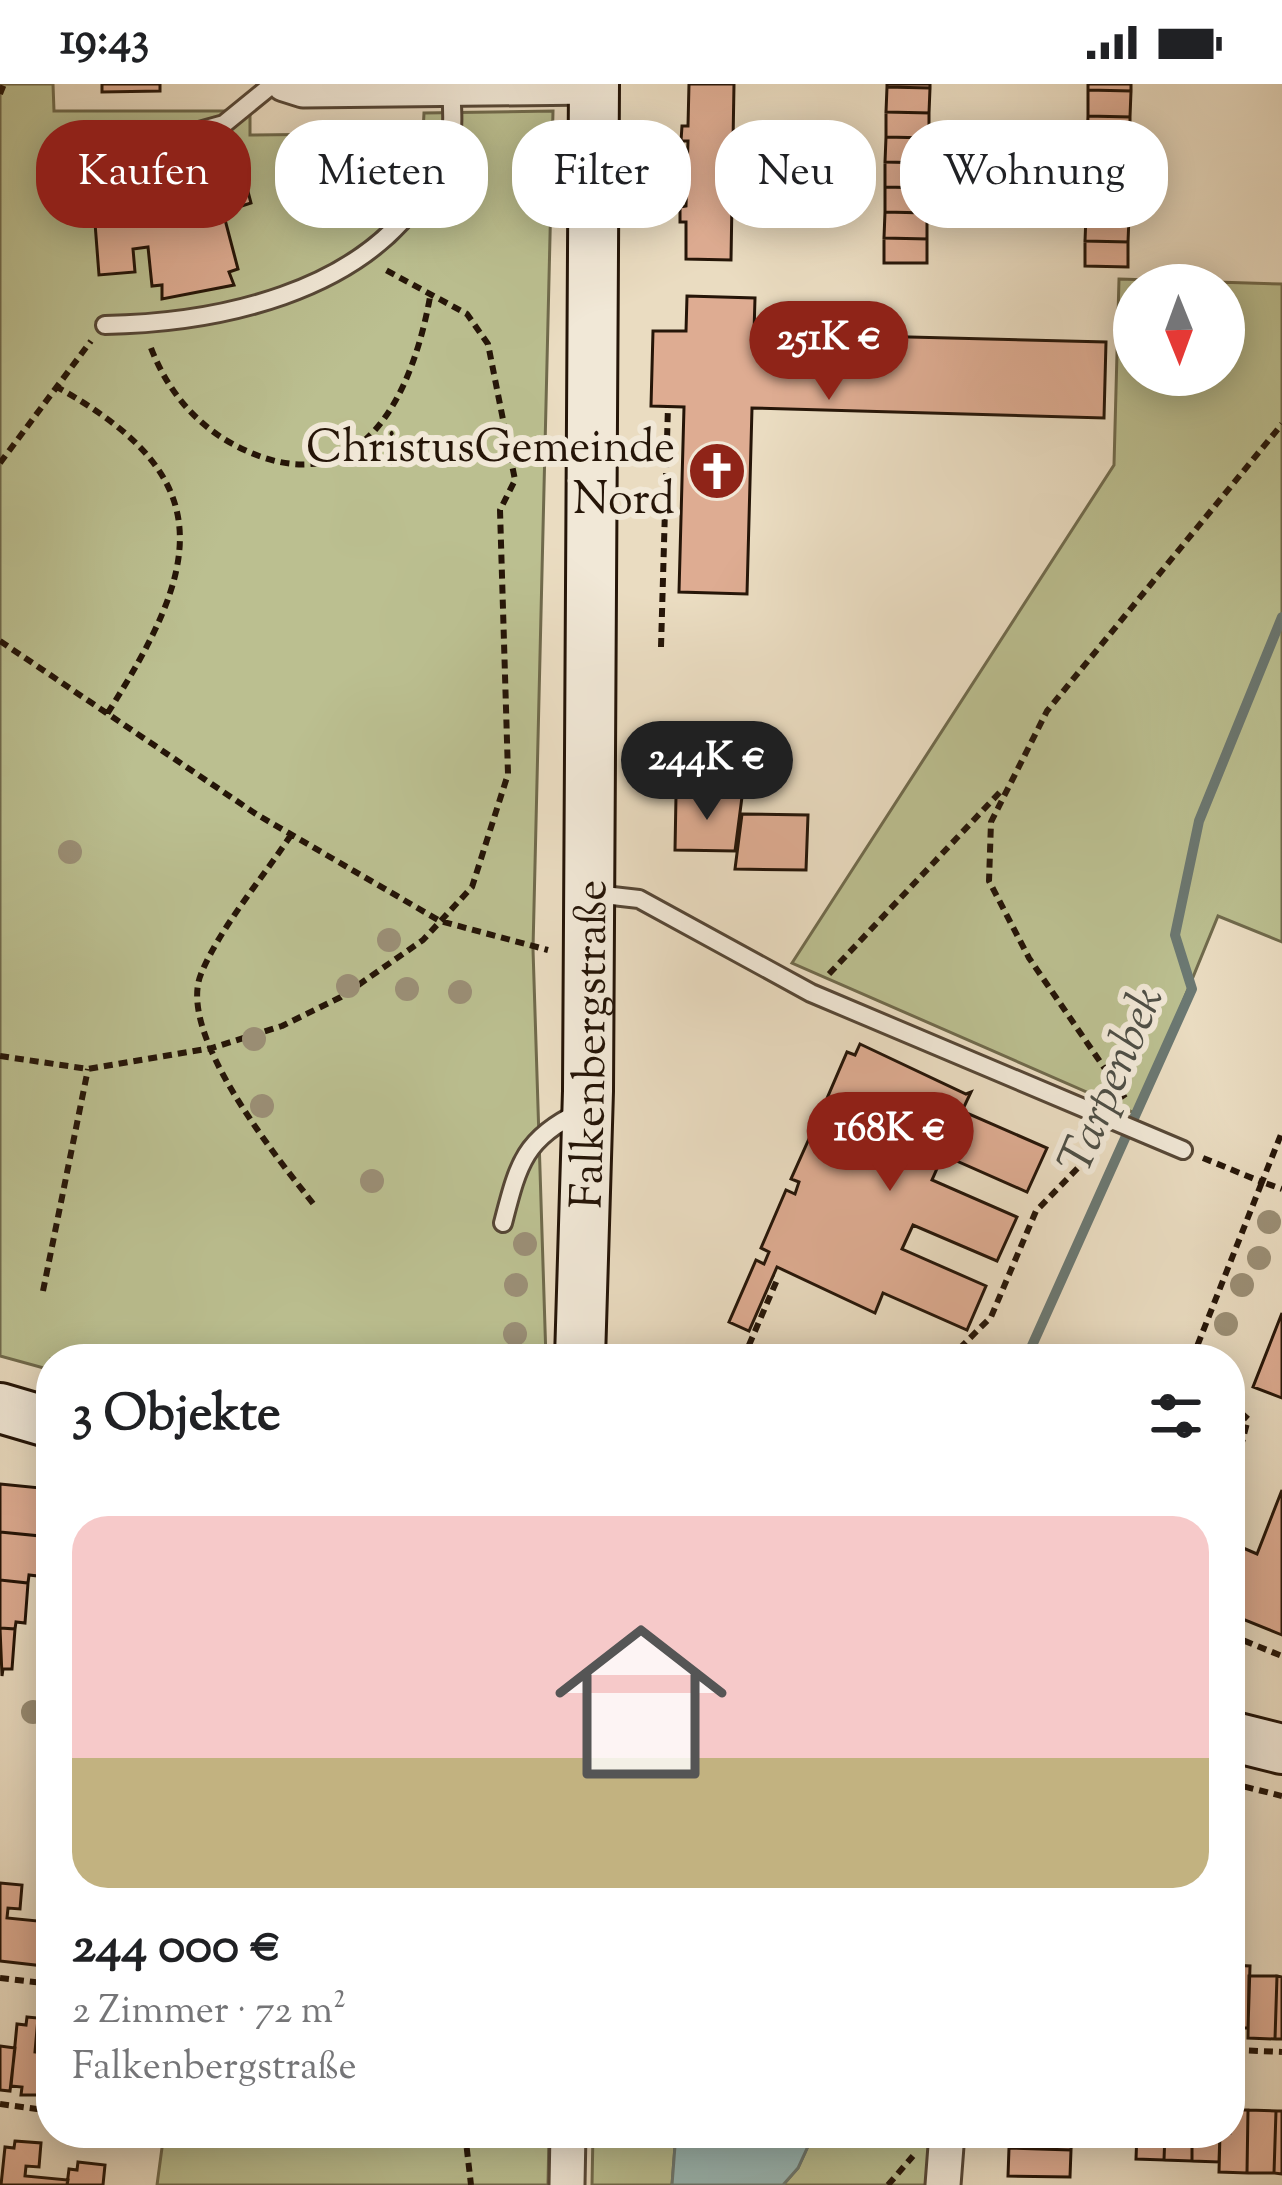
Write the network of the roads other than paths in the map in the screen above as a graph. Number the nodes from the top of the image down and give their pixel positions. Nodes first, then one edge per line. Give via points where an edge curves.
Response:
1 (273, 84) edge
2 (284, 84) edge
3 (594, 85) edge
4 (506, 86) edge
5 (452, 88) junction
6 (229, 120) edge
7 (105, 325) road end
8 (588, 893) junction
9 (587, 1109) junction
10 (1183, 1150) road end
11 (503, 1223) dead end
12 (580, 1344) edge
13 (0, 1408) edge
14 (36, 1419) edge
15 (1245, 1740) edge
16 (1282, 1749) edge
17 (1245, 1769) edge
18 (1282, 1776) edge
19 (568, 2148) edge
20 (946, 2148) edge
21 (567, 2185) edge
22 (943, 2185) edge

1 - 6 lane
2 - 5 street
3 - 4 street
3 - 8 street, Falkenbergstraße
4 - 5 street
5 - 7 lane via 442,162 400,228 364,256 269,298
8 - 9 street, Falkenbergstraße
8 - 10 lane via 639,899 811,993
9 - 11 lane via 544,1129 518,1166
9 - 12 street, Falkenbergstraße
13 - 14 street
15 - 16 street
17 - 18 street
19 - 21 street
20 - 22 street

